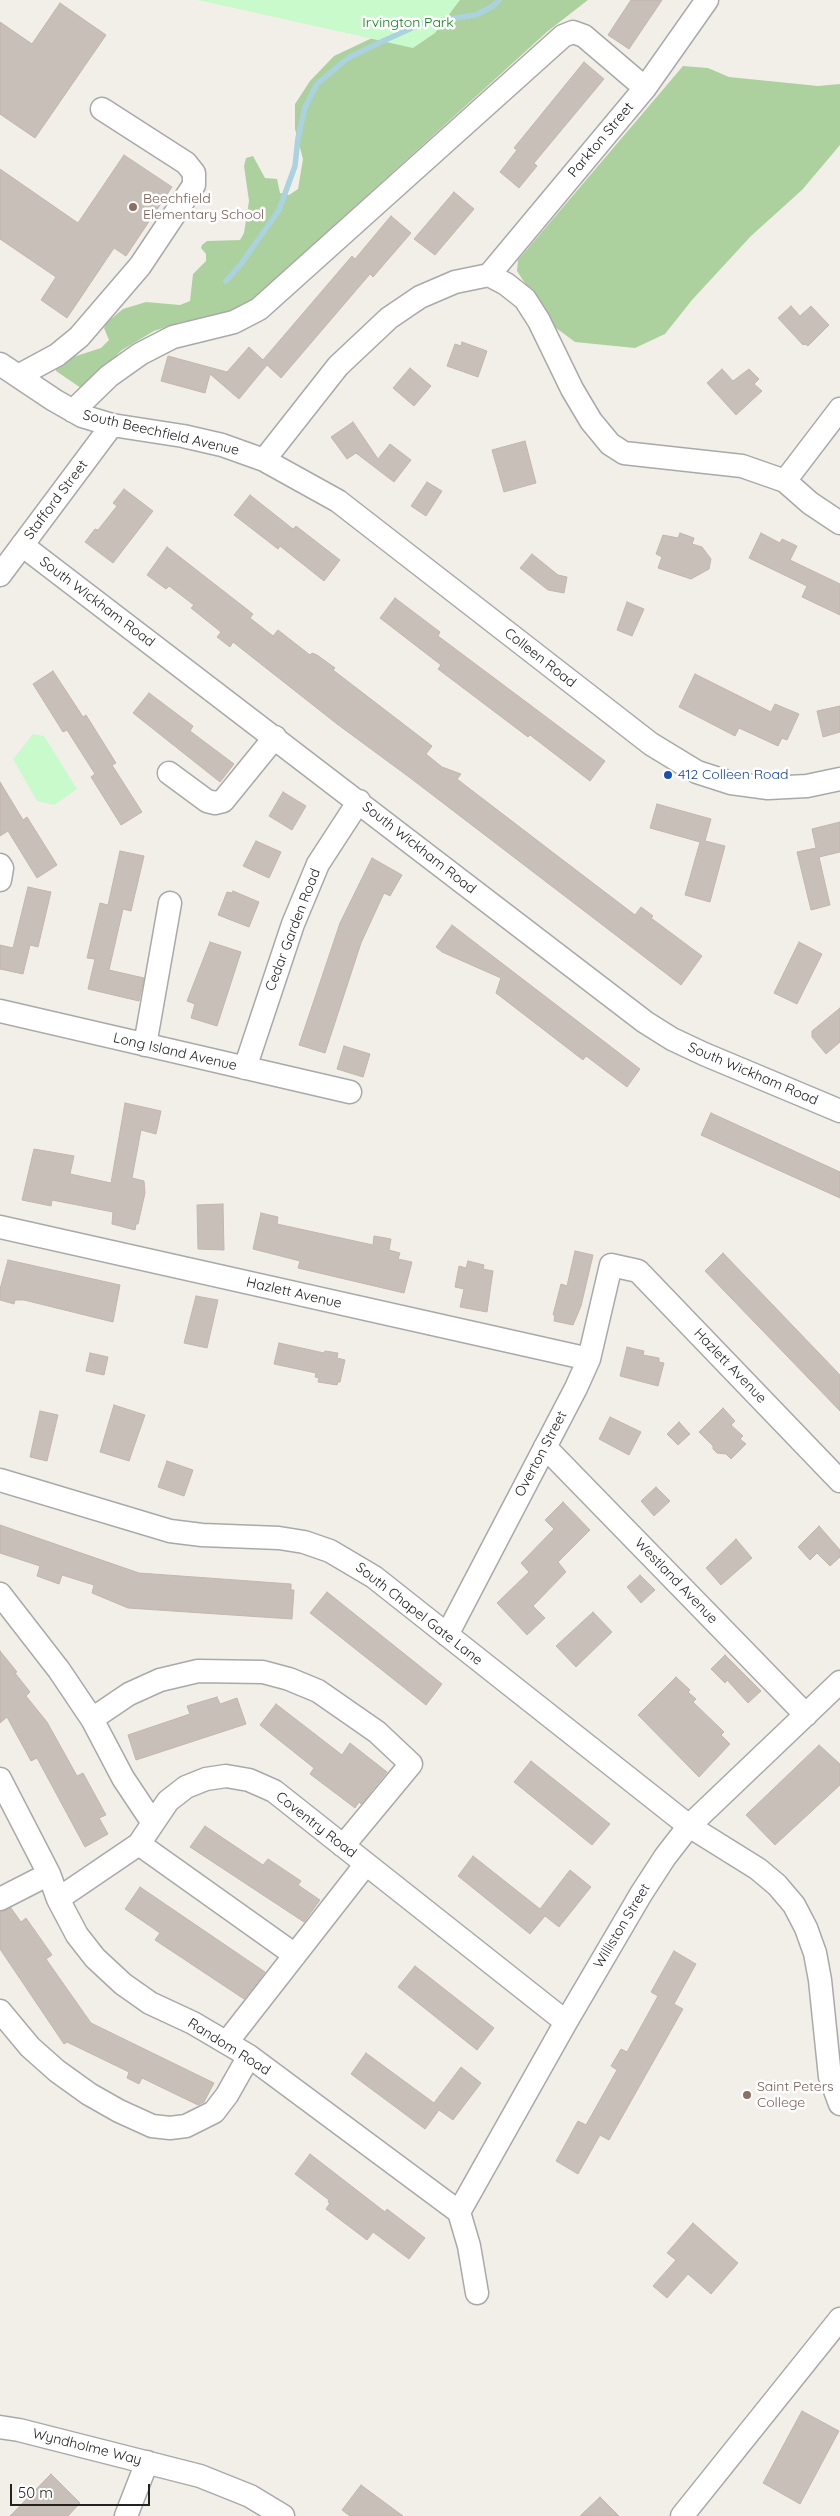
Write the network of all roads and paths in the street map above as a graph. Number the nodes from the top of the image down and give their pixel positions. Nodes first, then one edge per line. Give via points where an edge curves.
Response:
1 (708, 0) edge
2 (645, 88) junction
3 (102, 109) dead end
4 (489, 276) junction
5 (9, 370) edge
6 (840, 409) edge
7 (73, 411) junction
8 (112, 424) junction
9 (264, 460) junction
10 (785, 482) junction
11 (840, 523) edge
12 (22, 545) junction
13 (0, 575) edge
14 (274, 737) junction
15 (169, 773) dead end
16 (840, 780) edge
17 (359, 801) junction
18 (0, 864) edge
19 (0, 880) edge
20 (170, 902) dead end
21 (0, 1011) edge
22 (145, 1045) junction
23 (245, 1068) junction
24 (350, 1092) dead end
25 (840, 1111) edge
26 (0, 1227) edge
27 (611, 1265) joint
28 (589, 1359) junction
29 (545, 1447) junction
30 (0, 1480) edge
31 (840, 1482) edge
32 (0, 1594) edge
33 (447, 1635) junction
34 (840, 1682) edge
35 (806, 1716) junction
36 (92, 1719) junction
37 (0, 1779) edge
38 (153, 1823) junction
39 (688, 1826) junction
40 (139, 1844) junction
41 (343, 1846) junction
42 (366, 1864) junction
43 (49, 1874) junction
44 (58, 1899) junction
45 (0, 1900) edge
46 (295, 1955) junction
47 (0, 2011) edge
48 (566, 2022) junction
49 (227, 2042) junction
50 (249, 2056) junction
51 (840, 2104) edge
52 (459, 2212) junction
53 (477, 2293) dead end
54 (840, 2319) edge
55 (0, 2428) edge
56 (147, 2462) junction
57 (126, 2516) edge
58 (283, 2516) edge
59 (682, 2516) edge

1 - 2 street, Parkton Street
2 - 4 street, Parkton Street
2 - 7 street via 584,36 573,32 563,36 259,309 234,322 173,337 140,354 109,376
3 - 5 street via 186,163 194,173 194,185 140,266 79,338 57,355
4 - 9 street via 455,282 420,297 389,318 338,366
4 - 10 street via 525,299 576,397 610,444 624,453 742,466
5 - 7 street, South Beechfield Avenue
6 - 10 street
7 - 8 street, South Beechfield Avenue
8 - 9 street, South Beechfield Avenue via 222,445
8 - 12 street, Stafford Street
9 - 16 street, Colleen Road via 338,501 651,744 697,772 731,783 768,788
10 - 11 street
12 - 13 street, Stafford Street
12 - 14 street, South Wickham Road
14 - 15 street via 223,801 207,801
14 - 17 street, South Wickham Road
17 - 23 street, Cedar Garden Road via 318,864 290,932
17 - 25 street, South Wickham Road via 645,1022 704,1054
18 - 19 street
20 - 22 street
21 - 22 street, Long Island Avenue
22 - 23 street, Long Island Avenue
23 - 24 street, Long Island Avenue
26 - 28 street, Hazlett Avenue
27 - 28 street, Overton Street
27 - 31 street, Hazlett Avenue via 638,1271
28 - 29 street, Overton Street
29 - 33 street, Overton Street
29 - 35 street, Westland Avenue
30 - 33 street, South Chapel Gate Lane via 170,1531 279,1538 330,1551 374,1577
32 - 36 street
33 - 39 street, South Chapel Gate Lane
34 - 35 street, Williston Street
35 - 39 street, Williston Street
36 - 38 street via 123,1778
36 - 41 street via 129,1694 160,1680 198,1671 263,1672 318,1692 378,1732 411,1764
37 - 43 street, Random Road
38 - 40 street, Coventry Road
38 - 41 street, Coventry Road via 168,1801 186,1787 226,1776 249,1780 274,1792
39 - 48 street, Williston Street via 640,1894
39 - 51 street, South Chapel Gate Lane via 758,1869 794,1905 814,1953 830,2077
40 - 44 street, Coventry Road
40 - 46 street
41 - 42 street, Coventry Road
42 - 46 street
42 - 48 street, Coventry Road
43 - 44 street, Random Road
43 - 45 street
44 - 49 street, Random Road via 77,1935 95,1958 123,1984 150,2003
46 - 49 street
47 - 50 street via 30,2047 57,2071 96,2098 152,2126 186,2126 214,2112
48 - 52 street, Williston Street
49 - 50 street, Random Road
50 - 52 street, Random Road
52 - 53 street
54 - 59 street
55 - 56 street, Wyndholme Way
56 - 57 street
56 - 58 street, Wyndholme Way via 200,2476 250,2496

